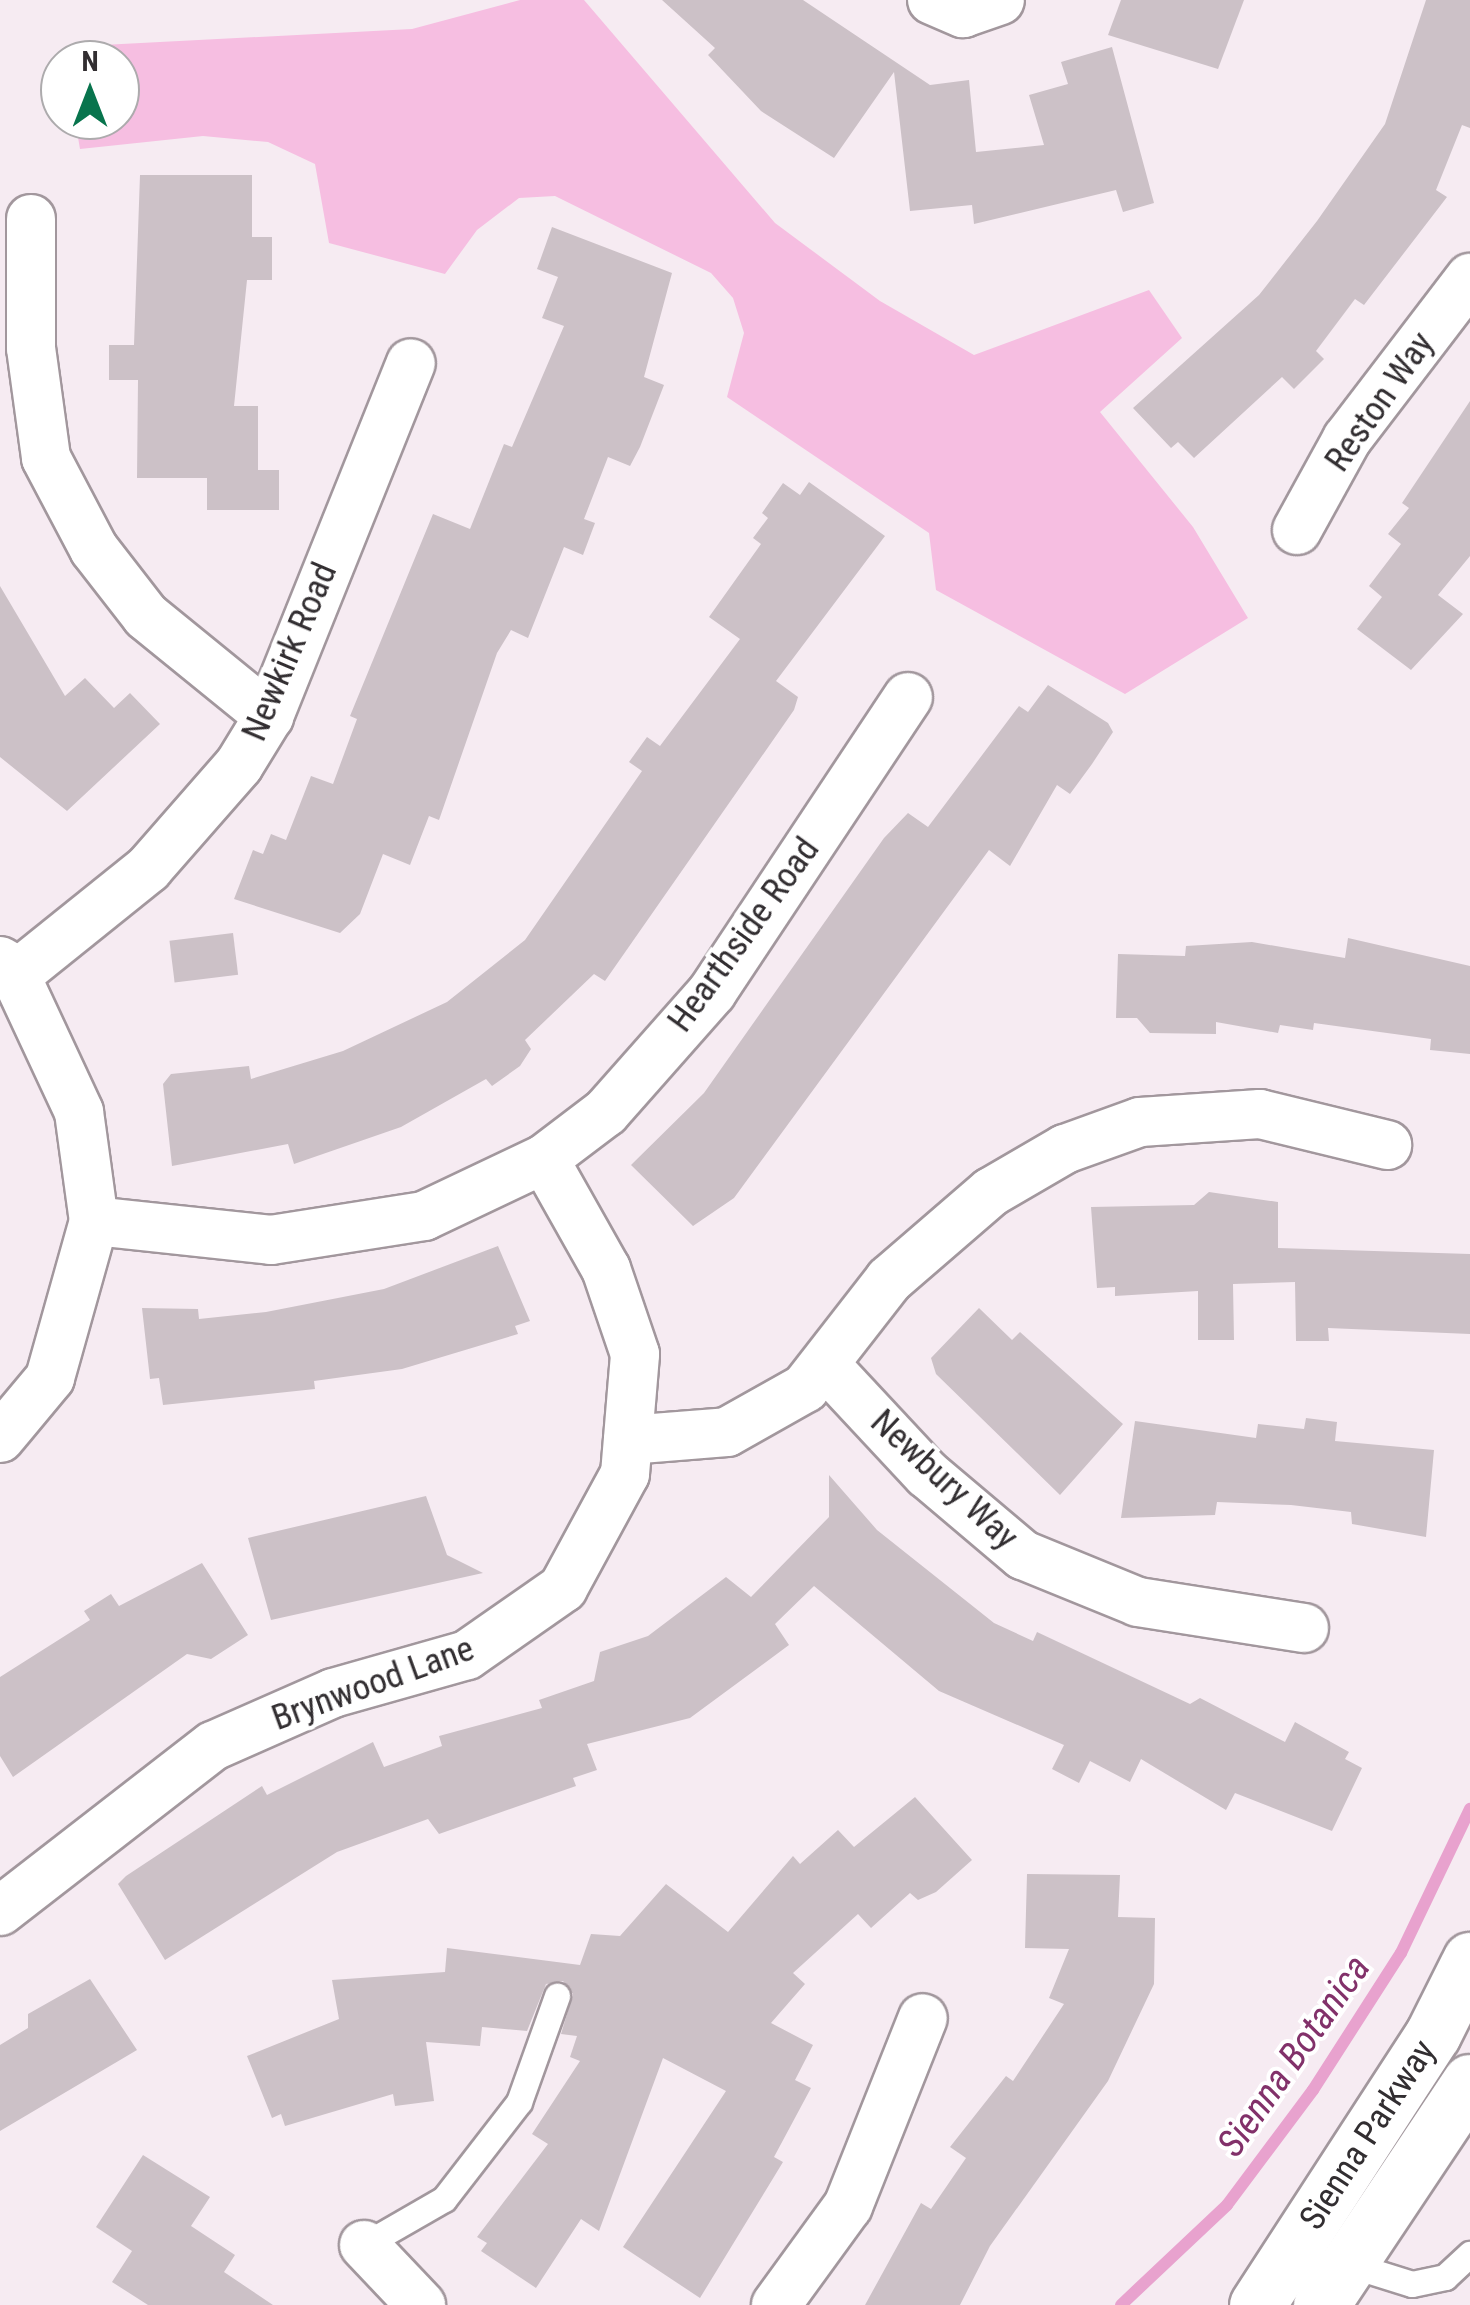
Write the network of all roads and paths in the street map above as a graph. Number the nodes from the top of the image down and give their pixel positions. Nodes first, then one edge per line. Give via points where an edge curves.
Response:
1 (932, 0) edge
2 (1000, 0) edge
3 (31, 220) dead end
4 (1470, 278) edge
5 (411, 364) dead end
6 (1297, 530) dead end
7 (908, 697) dead end
8 (270, 716) junction
9 (8, 968) edge
10 (1387, 1145) dead end
11 (544, 1159) junction
12 (94, 1221) junction
13 (828, 1368) junction
14 (0, 1438) edge
15 (628, 1440) junction
16 (1304, 1628) dead end
17 (0, 1911) edge
18 (1470, 1960) edge
19 (558, 1996) dead end
20 (922, 2018) dead end
21 (1470, 2082) edge
22 (364, 2244) joint
23 (1470, 2254) edge
24 (1334, 2284) edge
25 (422, 2305) edge
26 (776, 2305) edge
27 (1257, 2305) edge

1 - 2 street via 963,14
3 - 8 street via 31,348 46,458 94,549 146,616
4 - 6 street, Reston Way via 1347,439
5 - 8 street, Newkirk Road
7 - 11 street, Hearthside Road via 712,992 606,1112
8 - 9 street, Newkirk Road via 148,869
9 - 12 street via 79,1112
10 - 13 street via 1260,1114 1140,1122 1066,1149 991,1192 888,1280
11 - 12 street, Hearthside Road via 424,1216 270,1240
11 - 15 street, Brynwood Lane via 606,1269 634,1354
12 - 14 street via 50,1378
13 - 15 street via 726,1432
13 - 16 street, Newbury Way via 927,1474 1023,1555 1138,1602
15 - 17 street, Brynwood Lane via 625,1474 563,1588 467,1655 333,1693 213,1746
18 - 27 main road, Sienna Parkway via 1433,2034
19 - 22 lane via 508,2116 444,2198
20 - 26 street via 848,2206
21 - 24 main road, Sienna Parkway
22 - 25 street
23 - 24 lane via 1445,2276 1412,2284

